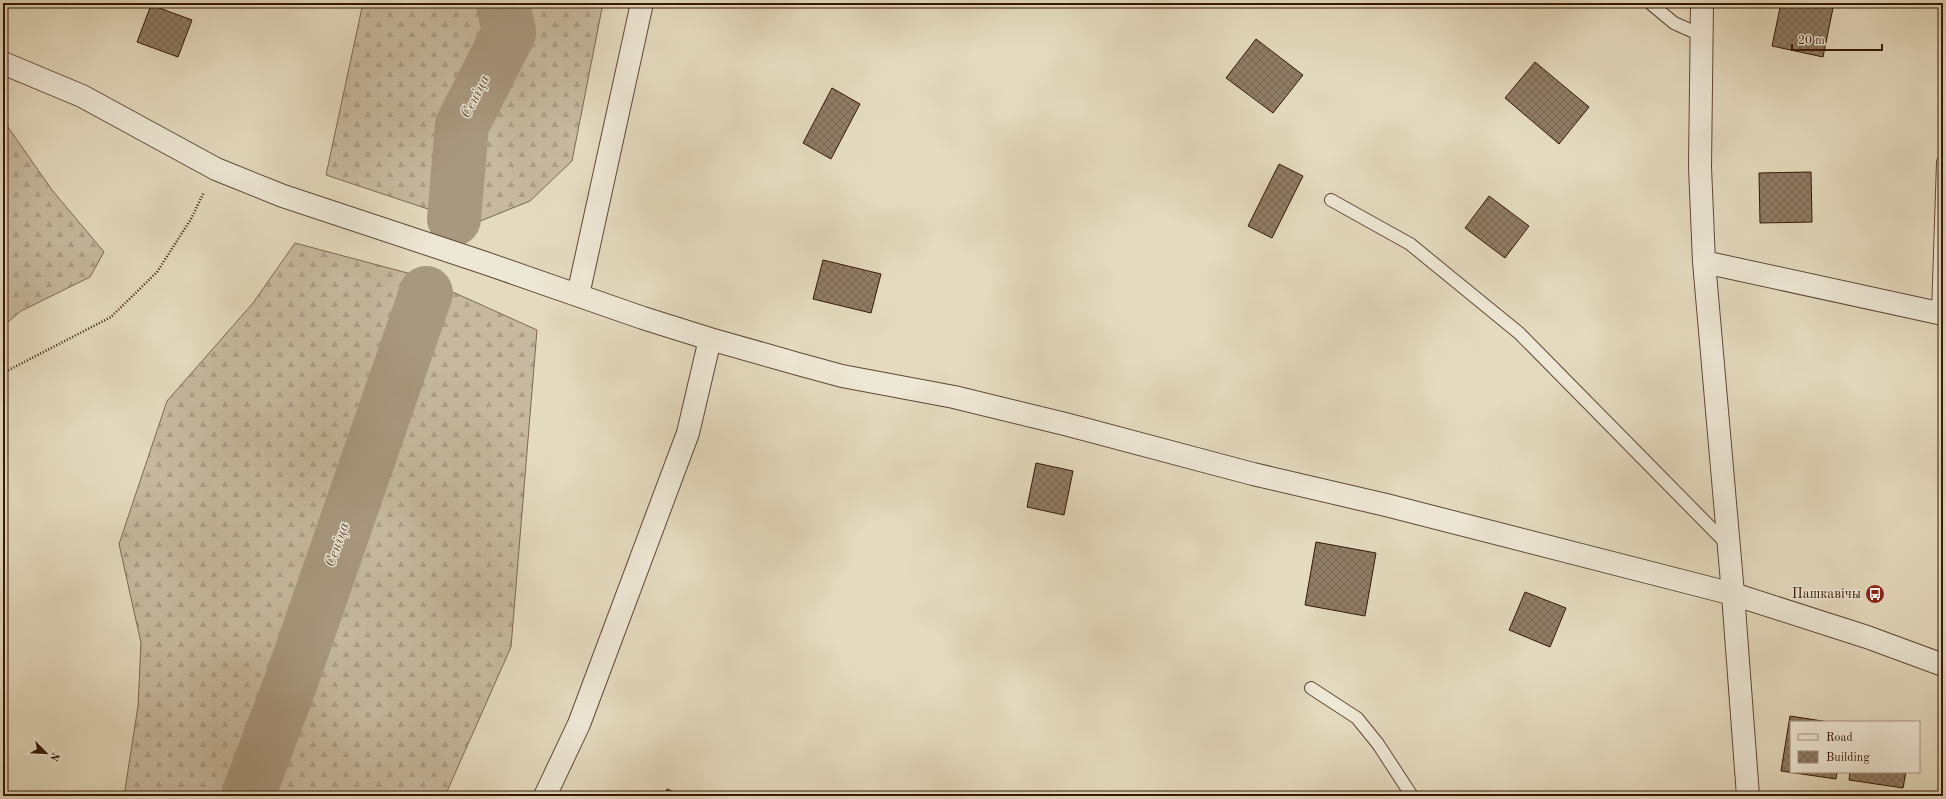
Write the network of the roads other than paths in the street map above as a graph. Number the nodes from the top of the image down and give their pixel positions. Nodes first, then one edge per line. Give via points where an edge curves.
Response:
1 (642, 3) edge
2 (1650, 3) edge
3 (1702, 3) edge
4 (1701, 35) junction
5 (3, 63) edge
6 (1943, 162) edge
7 (1331, 200) dead end
8 (1704, 262) junction
9 (578, 296) junction
10 (1940, 314) edge
11 (710, 340) junction
12 (1728, 545) junction
13 (1733, 594) junction
14 (1943, 665) edge
15 (1311, 688) dead end
16 (545, 796) edge
17 (1412, 796) edge
18 (1748, 796) edge

1 - 9 street
2 - 4 lane via 1674,23
3 - 4 street
4 - 8 street via 1700,167
5 - 9 street via 82,96 216,169 283,196
6 - 10 lane
7 - 12 lane via 1410,244 1519,333
8 - 10 street
8 - 12 street
9 - 11 street
11 - 13 street via 842,376 954,397 1064,424
11 - 16 street via 685,441 579,724
12 - 13 street
13 - 14 street via 1867,637
13 - 18 street
15 - 17 lane via 1357,718 1378,744

